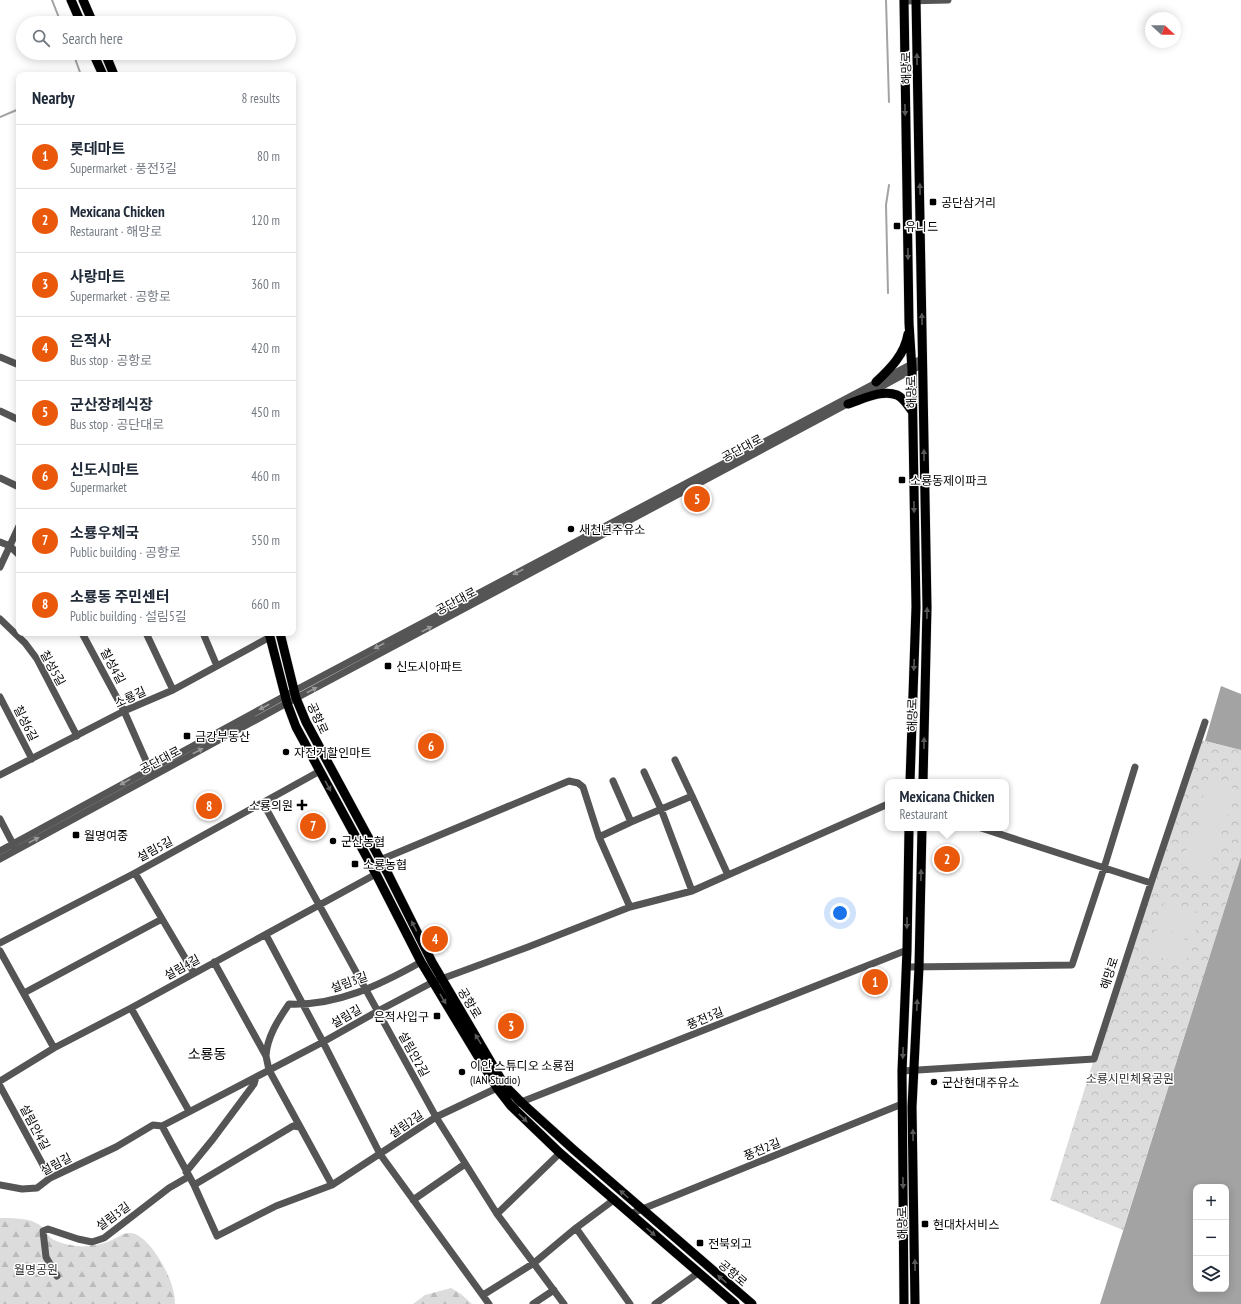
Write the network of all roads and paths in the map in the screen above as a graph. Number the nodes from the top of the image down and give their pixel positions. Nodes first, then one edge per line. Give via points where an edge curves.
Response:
1 (72, 0) edge
2 (83, 0) edge
3 (916, 0) edge
4 (948, 0) edge
5 (904, 1) edge
6 (78, 16) edge
7 (89, 16) edge
8 (97, 60) edge
9 (108, 60) edge
10 (102, 72) edge
11 (113, 72) edge
12 (909, 323) junction
13 (0, 357) edge
14 (923, 361) junction
15 (16, 365) edge
16 (912, 367) junction
17 (876, 382) junction
18 (848, 404) junction
19 (0, 411) edge
20 (912, 411) junction
21 (16, 419) edge
22 (0, 478) edge
23 (16, 485) edge
24 (16, 533) edge
25 (0, 542) edge
26 (10, 546) junction
27 (16, 552) edge
28 (0, 567) edge
29 (0, 619) edge
30 (16, 633) edge
31 (18, 636) edge
32 (84, 636) edge
33 (149, 636) edge
34 (204, 636) edge
35 (267, 636) edge
36 (269, 636) edge
37 (281, 636) edge
38 (217, 666) junction
39 (173, 690) junction
40 (295, 695) junction
41 (0, 697) edge
42 (286, 700) junction
43 (124, 711) junction
44 (1205, 722) dead end
45 (77, 736) junction
46 (32, 759) junction
47 (675, 760) dead end
48 (1135, 767) dead end
49 (150, 769) junction
50 (320, 772) junction
51 (644, 772) dead end
52 (0, 775) edge
53 (153, 776) junction
54 (910, 779) edge
55 (923, 779) edge
56 (612, 781) dead end
57 (692, 796) junction
58 (263, 803) junction
59 (885, 805) edge
60 (661, 809) junction
61 (0, 819) edge
62 (630, 822) junction
63 (909, 831) edge
64 (922, 831) edge
65 (989, 831) edge
66 (599, 837) junction
67 (15, 847) junction
68 (0, 850) edge
69 (0, 859) edge
70 (380, 860) junction
71 (1104, 868) junction
72 (135, 873) junction
73 (376, 874) junction
74 (728, 875) junction
75 (1151, 883) junction
76 (692, 891) junction
77 (319, 904) junction
78 (630, 907) junction
79 (162, 920) junction
80 (266, 935) junction
81 (0, 943) edge
82 (907, 950) junction
83 (0, 951) edge
84 (214, 962) junction
85 (422, 962) junction
86 (906, 967) junction
87 (919, 967) junction
88 (194, 973) junction
89 (442, 979) junction
90 (433, 982) junction
91 (367, 990) junction
92 (24, 993) junction
93 (304, 1005) junction
94 (131, 1008) junction
95 (378, 1011) junction
96 (323, 1042) junction
97 (54, 1048) junction
98 (266, 1056) junction
99 (269, 1070) junction
100 (902, 1070) junction
101 (913, 1070) junction
102 (256, 1077) junction
103 (0, 1081) edge
104 (0, 1086) edge
105 (497, 1088) junction
106 (522, 1102) junction
107 (902, 1104) junction
108 (511, 1106) junction
109 (189, 1111) junction
110 (436, 1117) junction
111 (162, 1126) junction
112 (300, 1127) junction
113 (560, 1153) junction
114 (380, 1154) junction
115 (465, 1164) junction
116 (187, 1175) junction
117 (50, 1178) junction
118 (0, 1185) edge
119 (332, 1185) junction
120 (194, 1186) junction
121 (615, 1199) junction
122 (413, 1200) junction
123 (642, 1210) junction
124 (497, 1214) junction
125 (630, 1214) junction
126 (576, 1228) junction
127 (534, 1263) junction
128 (698, 1273) junction
129 (57, 1276) dead end
130 (554, 1290) junction
131 (483, 1295) junction
132 (489, 1304) edge
133 (533, 1304) edge
134 (564, 1304) edge
135 (630, 1304) edge
136 (655, 1304) edge
137 (735, 1304) edge
138 (752, 1304) edge
139 (904, 1304) edge
140 (915, 1304) edge

1 - 6 main road
2 - 7 main road
3 - 4 street
3 - 5 street
14 -> 3 main road, 해망로
5 -> 12 main road, 해망로
8 - 10 main road
9 - 11 main road
12 - 16 main road, 해망로
12 - 17 main road via 907,339 899,358
13 - 15 street
14 - 16 street, 공단대로
55 -> 14 main road, 해망로 via 927,607
16 - 17 street, 공단대로
16 - 18 street, 공단대로
16 - 20 main road, 해망로
17 -> 40 street, 공단대로
18 - 20 main road via 880,394 890,394 898,396
40 -> 18 street, 공단대로
19 - 21 street
20 -> 54 main road, 해망로 via 916,607
22 - 23 street
24 - 26 street
25 - 26 street
26 - 27 street
26 - 28 street
29 - 30 street, 칠성5길
31 - 45 street, 칠성5길 via 36,659
32 - 43 street, 칠성4길
33 - 39 street
34 - 38 street
35 - 38 street, 소룡길
36 - 42 main road, 공항로
37 - 40 main road, 공항로
38 - 39 street, 소룡길
39 - 43 street, 소룡길
40 - 42 street, 공단대로
40 - 70 main road, 공항로 via 306,722
41 - 46 street, 칠성6길
42 -> 49 street, 공단대로
42 - 50 main road, 공항로 via 296,727
53 -> 42 street, 공단대로
43 - 45 street, 소룡길
43 - 49 street, 칠성4길
44 - 75 street, 해망로
45 - 46 street, 소룡길
46 - 52 street, 소룡길
47 - 57 street
48 - 71 street
49 - 53 street, 칠성4길
49 -> 67 street, 공단대로
50 - 58 street, 설림5길
50 -> 73 main road, 공항로
51 - 60 street
67 -> 53 street, 공단대로
56 - 62 street
57 - 60 street
57 - 74 street
58 - 72 street, 설림5길
58 - 77 street, 설림안2길
59 - 74 street, 설림길
60 - 62 street
60 - 76 street
61 - 67 street
62 - 66 street
63 -> 82 main road, 해망로
87 -> 64 main road, 해망로
65 - 71 street
66 - 70 street via 583,787 569,781
66 - 78 street
67 - 68 street, 공단대로
67 - 69 street, 공단대로
89 -> 70 main road, 공항로
71 - 75 street
71 - 87 street via 1072,965
72 - 79 street
72 - 81 street, 설림5길
73 - 77 street, 설림4길
73 - 85 main road, 공항로
74 - 76 street, 설림길
75 - 101 street, 해망로 via 1094,1059
76 - 78 street, 설림길
77 - 80 street, 설림4길
77 - 91 street, 설림안2길
78 - 89 street, 설림길
79 - 88 street
79 - 92 street
80 - 84 street, 설림4길
80 - 93 street
82 - 86 main road, 해망로
82 - 106 street, 풍전3길
83 - 92 street
84 - 88 street, 설림4길
84 - 98 street
85 - 90 main road, 공항로
85 - 91 street, 설림3길
86 - 87 street
86 -> 100 main road, 해망로
101 -> 87 main road, 해망로
88 - 94 street, 설림4길
89 - 90 street, 설림길
106 -> 89 main road, 공항로 via 505,1086
90 - 95 street, 설림길
90 -> 105 main road, 공항로
91 - 93 street, 설림3길 via 334,1001
91 - 95 street, 설림안2길
92 - 97 street
93 - 96 street
93 - 98 street, 설림3길 via 289,1004 274,1029 266,1048
94 - 97 street, 설림4길
94 - 109 street
95 - 96 street, 설림길
95 - 110 street, 설림안2길
96 - 99 street, 설림길
96 - 114 street
97 - 103 street, 설림4길
98 - 99 street
99 - 102 street, 설림길
99 - 112 street
100 - 101 street, 해망로
100 - 107 main road, 해망로
140 -> 101 main road, 해망로
102 - 109 street, 설림길
102 - 116 street, 설림3길 via 254,1084
104 - 117 street, 설림안4길
105 - 108 main road, 공항로
105 - 110 street, 설림2길
106 - 108 street, 풍전3길
123 -> 106 main road, 공항로
107 - 123 street, 풍전2길
107 -> 139 main road, 해망로
108 -> 113 main road, 공항로
109 - 111 street, 설림길
110 - 114 street, 설림2길
110 - 115 street, 설림안2길
111 - 116 street
111 - 117 street, 설림길 via 153,1125 116,1147
112 - 119 street
112 - 120 street via 293,1126
113 - 121 main road, 공항로
113 - 124 street
114 - 119 street, 설림2길
114 - 122 street
115 - 122 street
115 - 124 street, 설림안2길
116 - 120 street, 설림2길
116 - 129 street, 설림3길 via 104,1238 92,1242 78,1240 48,1229 43,1231 46,1257
117 - 118 street, 설림길 via 37,1188 22,1189
119 - 120 street, 설림2길 via 276,1206 217,1236
121 - 125 main road, 공항로
121 - 126 street
122 - 131 street
123 - 125 street, 풍전2길
138 -> 123 main road, 공항로
124 - 127 street, 설림안2길
125 -> 128 main road, 공항로
126 - 127 street
126 - 135 street
127 - 130 street, 설림안2길
127 - 131 street
128 - 136 street
128 - 137 main road, 공항로
130 - 133 street
130 - 134 street, 설림안2길
131 - 132 street

